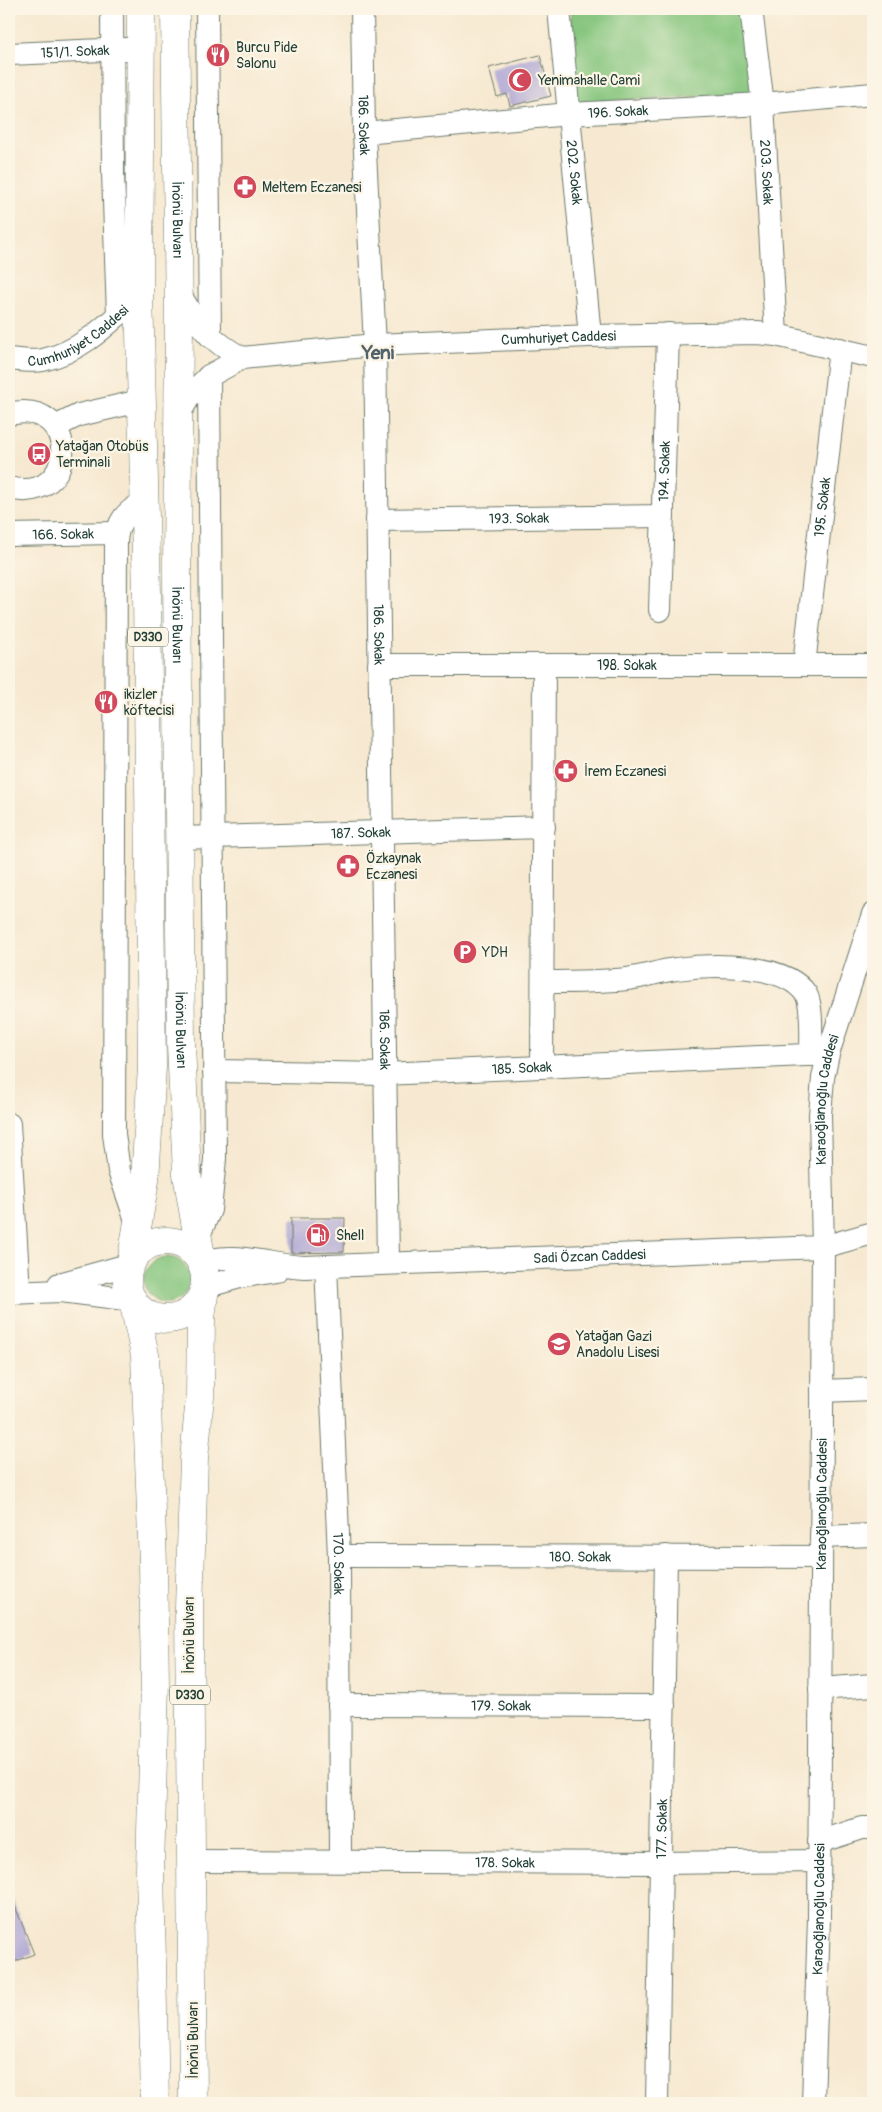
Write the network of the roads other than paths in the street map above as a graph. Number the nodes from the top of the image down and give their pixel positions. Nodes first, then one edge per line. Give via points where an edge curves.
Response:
1 (112, 9) edge
2 (141, 9) edge
3 (175, 9) edge
4 (207, 9) edge
5 (362, 9) edge
6 (559, 9) edge
7 (751, 9) edge
8 (141, 48) junction
9 (112, 50) junction
10 (9, 54) edge
11 (873, 94) edge
12 (764, 104) junction
13 (569, 114) junction
14 (364, 133) junction
15 (178, 290) junction
16 (139, 296) junction
17 (118, 315) junction
18 (668, 334) junction
19 (776, 335) junction
20 (210, 336) junction
21 (590, 336) junction
22 (375, 346) junction
23 (840, 349) junction
24 (873, 357) edge
25 (242, 358) junction
26 (9, 359) edge
27 (209, 376) junction
28 (140, 402) junction
29 (9, 414) edge
30 (178, 416) junction
31 (55, 427) junction
32 (9, 488) edge
33 (144, 502) junction
34 (663, 516) junction
35 (377, 520) junction
36 (116, 533) junction
37 (9, 534) edge
38 (660, 610) dead end
39 (379, 665) junction
40 (804, 665) junction
41 (873, 665) edge
42 (544, 666) junction
43 (544, 827) junction
44 (380, 832) junction
45 (211, 837) junction
46 (179, 838) junction
47 (873, 914) edge
48 (543, 982) junction
49 (820, 1055) junction
50 (542, 1067) junction
51 (214, 1071) junction
52 (384, 1074) junction
53 (9, 1124) edge
54 (138, 1226) junction
55 (873, 1233) edge
56 (823, 1247) junction
57 (388, 1262) junction
58 (201, 1263) junction
59 (131, 1264) junction
60 (315, 1266) junction
61 (14, 1292) edge
62 (133, 1300) junction
63 (873, 1388) edge
64 (822, 1391) junction
65 (873, 1535) edge
66 (821, 1547) junction
67 (339, 1556) junction
68 (666, 1556) junction
69 (873, 1685) edge
70 (820, 1689) junction
71 (339, 1705) junction
72 (664, 1706) junction
73 (873, 1828) edge
74 (819, 1852) junction
75 (191, 1861) junction
76 (340, 1861) junction
77 (662, 1863) junction
78 (155, 2103) edge
79 (193, 2103) edge
80 (657, 2103) edge
81 (813, 2103) edge

1 - 9 street
2 - 8 highway, İnönü Bulvarı / D330
3 - 15 highway, İnönü Bulvarı / D330
4 - 20 street
5 - 14 street, 186. Sokak
6 - 13 street, 202. Sokak
7 - 12 street, 203. Sokak
8 - 9 street, 151/1. Sokak
8 - 16 highway, İnönü Bulvarı / D330
9 - 10 street, 151/1. Sokak
9 - 17 street
11 - 12 street, 196. Sokak
12 - 13 street, 196. Sokak
12 - 19 street, 203. Sokak
13 - 14 street, 196. Sokak
13 - 21 street, 202. Sokak
14 - 22 street, 186. Sokak
15 - 20 street via 195,320
15 - 30 highway, İnönü Bulvarı / D330
16 - 17 street, Cumhuriyet Caddesi
16 - 28 highway, İnönü Bulvarı / D330
17 - 26 street, Cumhuriyet Caddesi via 97,336 71,349 42,360
18 - 19 street, Cumhuriyet Caddesi via 728,332
18 - 21 street, Cumhuriyet Caddesi
18 - 34 street, 194. Sokak
19 - 23 street, Cumhuriyet Caddesi
20 - 25 street
21 - 22 street, Cumhuriyet Caddesi
22 - 25 street, Cumhuriyet Caddesi
22 - 35 street, 186. Sokak
23 - 24 street, Cumhuriyet Caddesi
23 - 40 street, 195. Sokak
25 - 27 street, Cumhuriyet Caddesi
27 - 30 street, Cumhuriyet Caddesi
27 - 45 street, İnönü Bulvarı
28 - 31 street via 79,415
28 - 33 highway, İnönü Bulvarı / D330
29 - 31 street via 34,412
30 - 46 highway, İnönü Bulvarı / D330
31 - 32 street via 63,452 55,476 33,490
33 - 36 street via 125,514
33 - 54 highway, İnönü Bulvarı / D330 via 148,594 152,1057 148,1143
34 - 35 street, 193. Sokak
34 - 38 street, 194. Sokak
35 - 39 street, 186. Sokak
36 - 37 street, 166. Sokak
36 - 54 street, İnönü Bulvarı via 114,1134 119,1171
39 - 42 street, 198. Sokak
39 - 44 street, 186. Sokak
40 - 41 street, 198. Sokak
40 - 42 street, 198. Sokak
42 - 43 street
43 - 44 street, 187. Sokak
43 - 48 street
44 - 45 street, 187. Sokak
44 - 52 street, 186. Sokak
45 - 46 street, 187. Sokak
45 - 51 street, İnönü Bulvarı
46 - 58 highway, İnönü Bulvarı / D330 via 182,1079 187,1174
47 - 49 street, Karaoğlanoğlu Caddesi
48 - 49 street via 629,979 718,966 775,973 788,979 807,996
48 - 50 street
49 - 50 street, 185. Sokak
49 - 56 street, Karaoğlanoğlu Caddesi via 823,1078 820,1114
50 - 52 street, 185. Sokak
51 - 52 street, 185. Sokak
51 - 58 street, İnönü Bulvarı via 213,1195
52 - 57 street, 186. Sokak
53 - 61 street
54 - 59 highway, İnönü Bulvarı / D330
55 - 56 street, Sadi Özcan Caddesi
56 - 57 street, Sadi Özcan Caddesi
56 - 64 street, Karaoğlanoğlu Caddesi
57 - 60 street, Sadi Özcan Caddesi
58 - 59 highway via 184,1245 159,1241 138,1253
58 - 60 street, Sadi Özcan Caddesi via 240,1277
58 - 62 highway via 194,1308 174,1319 150,1316
58 - 75 highway, İnönü Bulvarı / D330 via 200,1397 194,1459 189,1608
59 - 61 street
59 - 62 highway via 127,1276
60 - 67 street, 170. Sokak
61 - 62 street via 86,1292
62 - 78 highway, D330 via 145,1355 152,1555 155,1683 150,1870
63 - 64 street
64 - 66 street, Karaoğlanoğlu Caddesi
65 - 66 street, 180. Sokak
66 - 68 street, 180. Sokak
66 - 70 street, Karaoğlanoğlu Caddesi
67 - 68 street, 180. Sokak
67 - 71 street, 170. Sokak
68 - 72 street, 177. Sokak
69 - 70 street
70 - 74 street, Karaoğlanoğlu Caddesi
71 - 72 street, 179. Sokak
71 - 76 street, 170. Sokak
72 - 77 street, 177. Sokak
73 - 74 street, 178. Sokak via 862,1828
74 - 77 street, 178. Sokak
74 - 81 street, Karaoğlanoğlu Caddesi
75 - 76 street, 178. Sokak
75 - 79 highway, İnönü Bulvarı / D330
76 - 77 street, 178. Sokak
77 - 80 street, 177. Sokak

